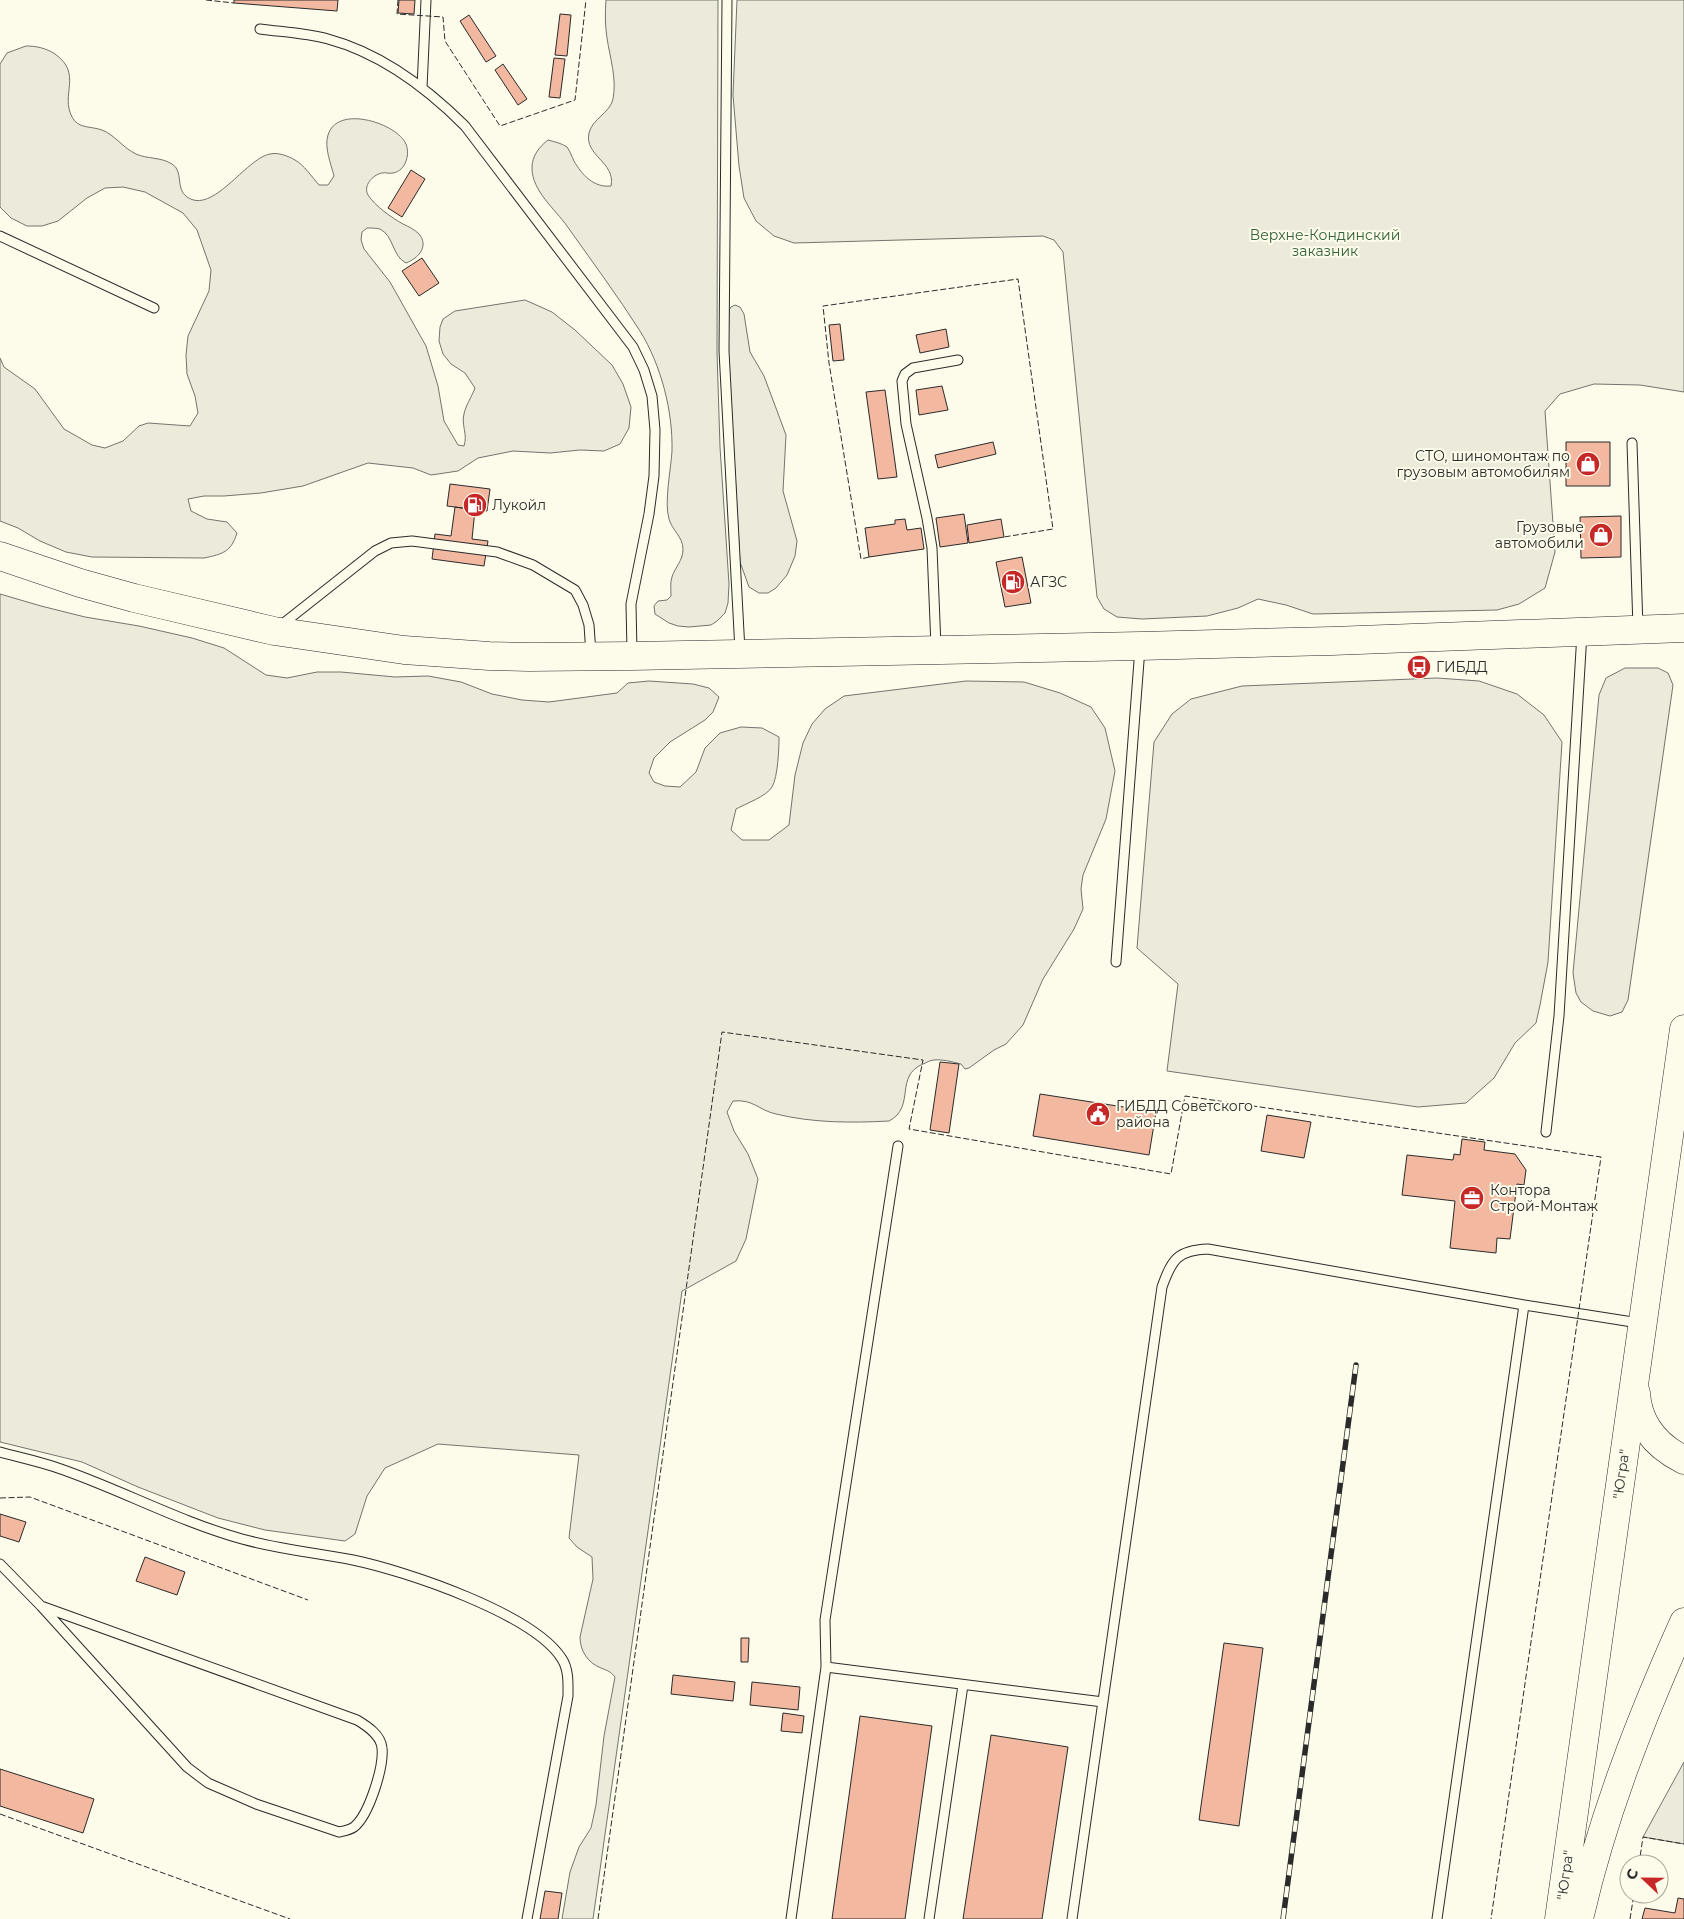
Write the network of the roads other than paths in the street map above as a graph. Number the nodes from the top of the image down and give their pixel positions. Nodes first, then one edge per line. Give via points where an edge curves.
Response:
1 (426, 0) edge
2 (727, 0) edge
3 (260, 29) dead end
4 (422, 88) junction
5 (0, 236) edge
6 (154, 308) dead end
7 (958, 360) dead end
8 (1632, 443) dead end
9 (0, 556) edge
10 (1684, 628) edge
11 (1638, 629) junction
12 (274, 631) junction
13 (1582, 631) junction
14 (1140, 646) junction
15 (936, 650) junction
16 (740, 653) junction
17 (632, 656) junction
18 (591, 657) junction
19 (1116, 962) dead end
20 (1684, 1029) edge
21 (1546, 1132) dead end
22 (898, 1146) dead end
23 (1524, 1305) junction
24 (1642, 1323) junction
25 (1636, 1366) junction
26 (0, 1452) edge
27 (1684, 1460) edge
28 (0, 1564) edge
29 (41, 1606) junction
30 (1684, 1622) edge
31 (826, 1667) junction
32 (964, 1685) junction
33 (1103, 1702) junction
34 (528, 1919) edge
35 (791, 1919) edge
36 (930, 1919) edge
37 (1072, 1919) edge
38 (1437, 1919) edge
39 (1559, 1919) edge
40 (1579, 1919) edge

1 - 4 lane
2 - 16 lane via 724,351
3 - 4 lane via 326,38 349,46 382,62
4 - 17 lane via 465,126 633,347 644,370 652,396 654,476 650,514 631,604
5 - 6 lane
7 - 15 lane via 913,368 902,381 906,424 932,548
8 - 11 lane
9 - 12 main road via 125,596
10 - 11 main road
11 - 13 main road
12 - 18 main road via 422,652 529,658
12 - 18 lane via 375,551 392,543 412,541 497,552 559,579 575,590 583,605 589,625
13 - 14 main road
13 - 21 lane via 1559,1016
14 - 15 main road
14 - 19 lane
15 - 16 main road
16 - 17 main road
17 - 18 main road
20 - 24 main road, "Югра"
22 - 31 lane via 825,1620
23 - 24 lane
23 - 33 lane via 1208,1249 1177,1256 1169,1266 1162,1287
23 - 38 lane
24 - 25 main road, "Югра"
25 - 27 main road via 1636,1396 1643,1423 1669,1453
25 - 39 main road, "Югра"
26 - 34 lane via 54,1467 243,1540 356,1560 442,1587 512,1618 552,1646 563,1661 568,1678 568,1696
28 - 29 lane
29 - 29 lane via 357,1720 373,1731 382,1746 379,1772 365,1814 353,1828 339,1832 256,1804 208,1783 187,1768
30 - 40 main road, "Югра" via 1636,1736 1609,1814
31 - 32 lane
31 - 35 lane
32 - 33 lane
32 - 36 lane
33 - 37 lane

